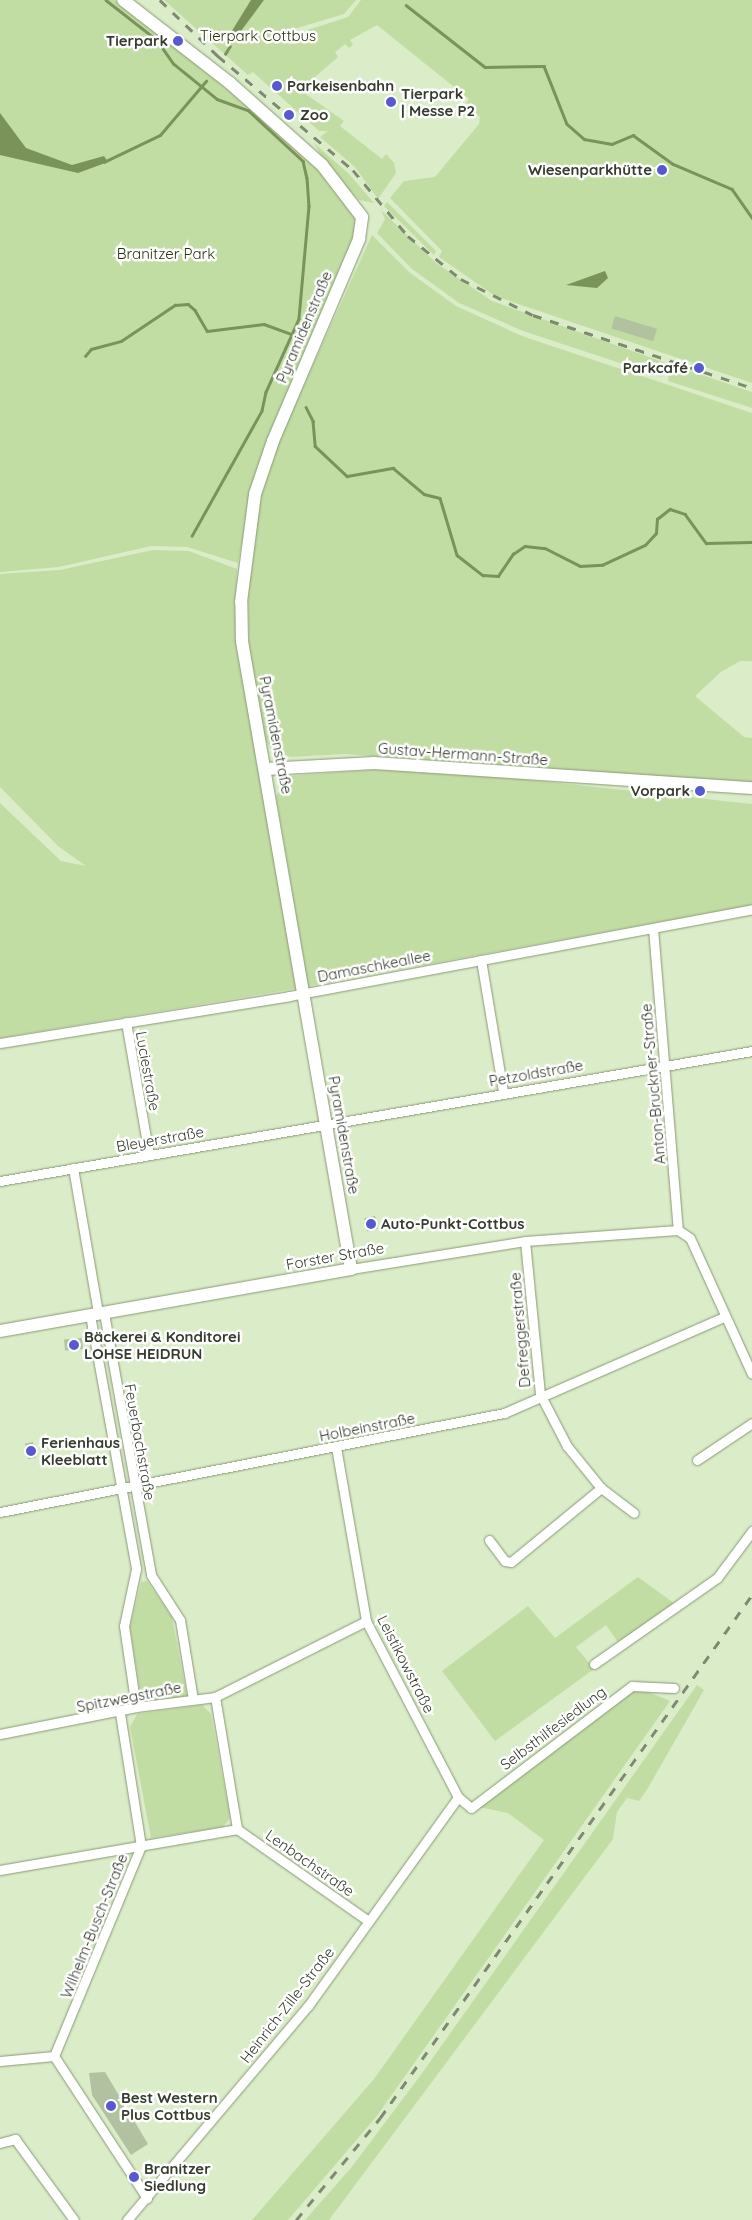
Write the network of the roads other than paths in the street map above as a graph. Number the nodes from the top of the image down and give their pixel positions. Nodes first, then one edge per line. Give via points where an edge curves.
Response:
1 (123, 0) edge
2 (266, 769) junction
3 (658, 784) junction
4 (752, 788) edge
5 (752, 796) edge
6 (752, 909) edge
7 (653, 928) junction
8 (482, 960) junction
9 (304, 993) junction
10 (126, 1022) junction
11 (0, 1043) edge
12 (752, 1051) edge
13 (665, 1065) junction
14 (502, 1092) junction
15 (326, 1124) junction
16 (149, 1155) junction
17 (73, 1168) junction
18 (0, 1181) edge
19 (682, 1231) junction
20 (525, 1241) junction
21 (351, 1269) junction
22 (97, 1314) junction
23 (724, 1317) junction
24 (0, 1331) edge
25 (752, 1374) edge
26 (540, 1394) junction
27 (752, 1422) edge
28 (336, 1448) junction
29 (697, 1460) dead end
30 (133, 1485) junction
31 (122, 1488) junction
32 (601, 1488) junction
33 (0, 1512) edge
34 (634, 1513) dead end
35 (752, 1531) edge
36 (490, 1540) dead end
37 (366, 1621) junction
38 (594, 1664) dead end
39 (674, 1688) dead end
40 (215, 1697) junction
41 (193, 1699) junction
42 (136, 1707) junction
43 (120, 1714) junction
44 (0, 1734) edge
45 (458, 1797) junction
46 (238, 1829) junction
47 (141, 1846) junction
48 (0, 1870) edge
49 (367, 1920) junction
50 (54, 2056) junction
51 (0, 2061) edge
52 (0, 2142) edge
53 (147, 2198) junction
54 (74, 2220) edge
55 (127, 2220) edge

1 - 2 main road, Pyramidenstraße via 230,83 322,165 355,203 363,224 273,441 247,529 240,602 242,641
2 - 3 main road, Gustav-Hermann-Straße via 374,763
2 - 9 main road, Pyramidenstraße
3 - 4 main road, Gustav-Hermann-Straße
3 - 5 main road, Gustav-Hermann-Straße
6 - 7 street, Damaschkeallee
7 - 8 street, Damaschkeallee
7 - 13 street, Anton-Bruckner-Straße
8 - 9 street, Damaschkeallee
8 - 14 street
9 - 10 street, Damaschkeallee
9 - 15 main road, Pyramidenstraße
10 - 11 street, Damaschkeallee
10 - 16 street, Luciestraße
12 - 13 street, Petzoldstraße
13 - 14 street, Petzoldstraße
13 - 19 street, Anton-Bruckner-Straße
14 - 15 street, Petzoldstraße
15 - 16 street, Bleyerstraße
15 - 21 main road, Pyramidenstraße
16 - 17 street, Bleyerstraße
17 - 18 street, Bleyerstraße
17 - 22 street, Feuerbachstraße
19 - 20 street, Forster Straße
19 - 23 street, Anton-Bruckner-Straße
20 - 21 street, Forster Straße
20 - 26 street, Defreggerstraße
21 - 22 main road, Forster Straße
22 - 24 main road, Forster Straße
22 - 30 street, Feuerbachstraße
22 - 31 street, Feuerbachstraße
23 - 25 street, Anton-Bruckner-Straße
23 - 26 street, Holbeinstraße
26 - 28 street, Holbeinstraße via 504,1413
26 - 32 street, Defreggerstraße via 567,1446
27 - 29 street
28 - 30 street, Holbeinstraße
28 - 37 street, Leistikowstraße
30 - 31 street, Holbeinstraße
30 - 41 street, Feuerbachstraße via 151,1575 180,1620
31 - 33 street, Holbeinstraße
31 - 42 street, Feuerbachstraße via 136,1569 124,1626
32 - 34 street, Defreggerstraße
32 - 36 street via 511,1562 505,1561
35 - 38 street, Selbsthilfesiedlung via 716,1578
37 - 40 street, Spitzwegstraße
37 - 45 street, Leistikowstraße
39 - 45 street, Selbsthilfesiedlung via 632,1686 470,1808
40 - 41 street, Spitzwegstraße
40 - 46 street
41 - 42 street, Spitzwegstraße
42 - 43 street, Spitzwegstraße
43 - 44 street, Spitzwegstraße
43 - 47 street, Wilhelm-Busch-Straße
45 - 49 street, Heinrich-Zille-Straße
46 - 47 street
46 - 49 street, Lenbachstraße
47 - 48 street
47 - 50 street, Wilhelm-Busch-Straße
49 - 53 street, Heinrich-Zille-Straße via 308,2006
50 - 51 street
50 - 53 street
52 - 54 street via 15,2139
53 - 55 street, Heinrich-Zille-Straße

